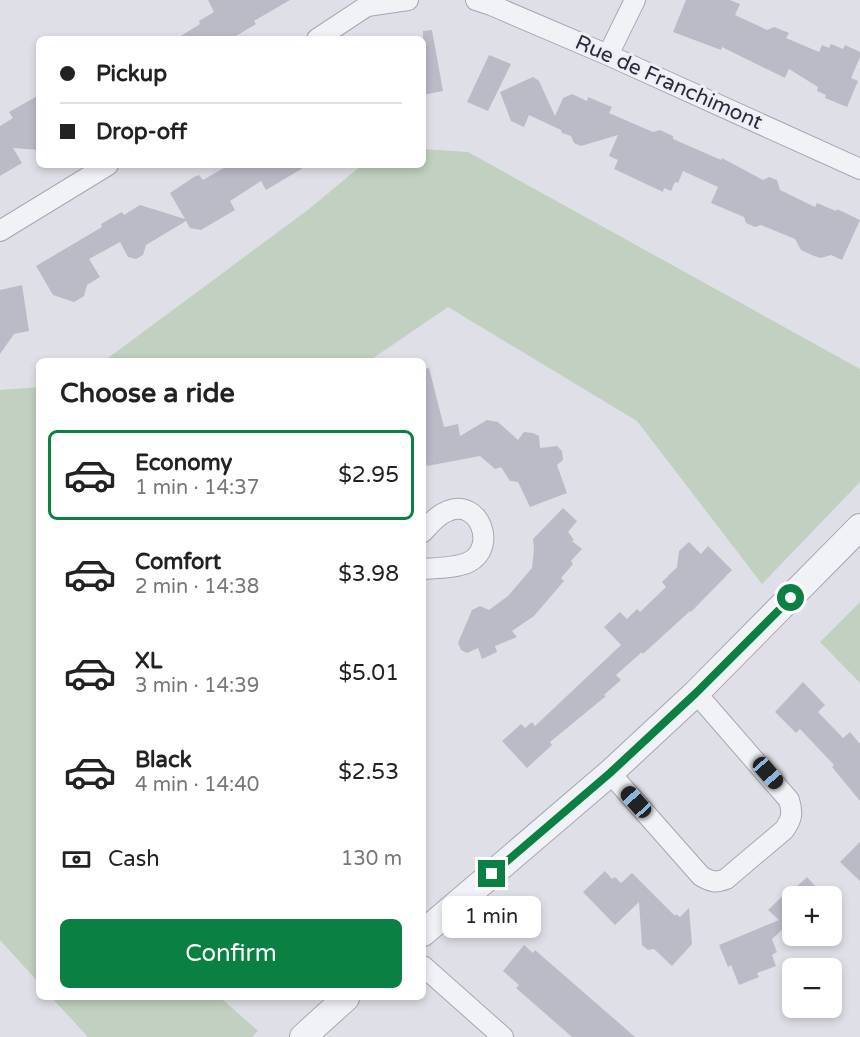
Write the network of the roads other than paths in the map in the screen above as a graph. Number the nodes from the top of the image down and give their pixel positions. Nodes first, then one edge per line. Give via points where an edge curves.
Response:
1 (408, 0) edge
2 (476, 0) edge
3 (635, 0) edge
4 (366, 3) edge
5 (321, 36) edge
6 (608, 55) junction
7 (103, 168) edge
8 (860, 169) edge
9 (0, 231) edge
10 (860, 527) edge
11 (426, 529) edge
12 (426, 570) edge
13 (696, 693) junction
14 (610, 773) junction
15 (426, 930) edge
16 (426, 969) edge
17 (344, 1000) edge
18 (303, 1037) edge
19 (503, 1037) edge

1 - 4 street
2 - 6 street, Rue de Franchimont
3 - 6 street
4 - 5 street
6 - 8 street, Rue de Franchimont
7 - 9 street
10 - 13 street
11 - 12 street via 449,510 461,510 480,520 484,533 483,546 468,563
13 - 14 street
13 - 14 street via 789,800 791,820 784,830 726,879 710,881
14 - 15 street
16 - 19 street
17 - 18 street

